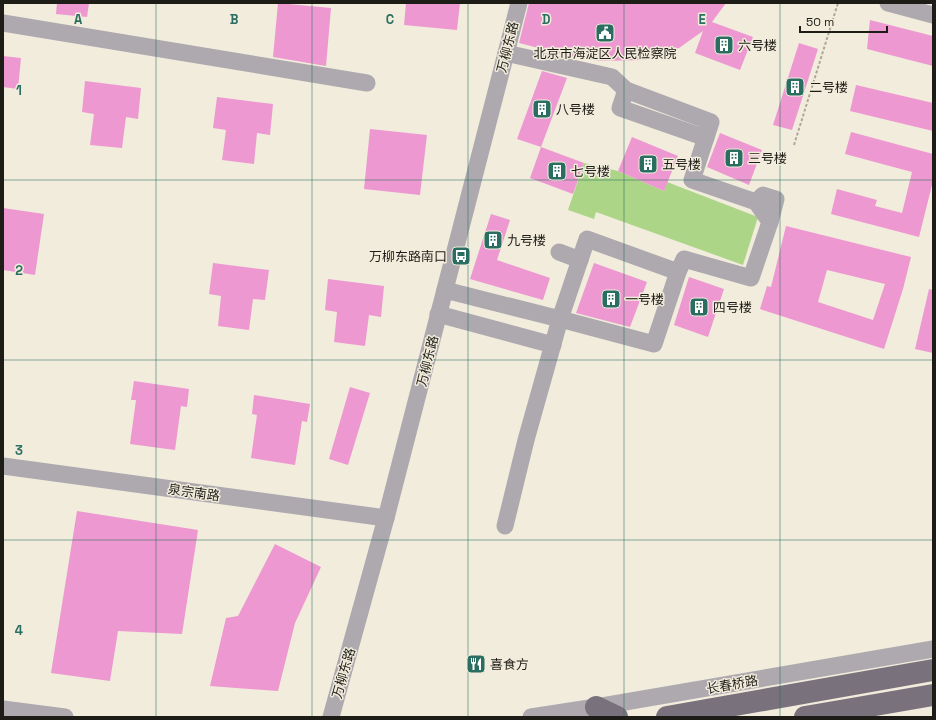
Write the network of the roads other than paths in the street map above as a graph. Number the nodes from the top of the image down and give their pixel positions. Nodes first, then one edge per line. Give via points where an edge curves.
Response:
1 (519, 3) edge
2 (888, 3) edge
3 (933, 15) edge
4 (3, 23) edge
5 (506, 53) junction
6 (367, 83) dead end
7 (558, 252) dead end
8 (580, 260) junction
9 (678, 272) junction
10 (445, 290) junction
11 (438, 314) junction
12 (560, 319) junction
13 (553, 345) junction
14 (3, 466) edge
15 (386, 518) junction
16 (505, 526) dead end
17 (933, 648) edge
18 (933, 670) edge
19 (933, 695) edge
20 (901, 701) junction
21 (933, 705) edge
22 (596, 707) junction
23 (3, 709) edge
24 (65, 717) edge
25 (330, 717) edge
26 (531, 717) edge
27 (618, 717) edge
28 (666, 717) edge
29 (805, 717) edge

1 - 5 street, 万柳东路
2 - 3 street
4 - 6 street
5 - 9 street via 612,77 626,90 711,122 692,180 756,202 770,222 751,278 684,259
5 - 10 street, 万柳东路
7 - 8 street
8 - 9 street via 587,239
8 - 12 street
9 - 12 street via 654,344
10 - 11 street, 万柳东路
10 - 12 street
11 - 13 street
11 - 15 street, 万柳东路
12 - 13 street
13 - 16 street
14 - 15 street, 泉宗南路
15 - 25 street, 万柳东路
17 - 22 street, 长春桥路
18 - 28 main road, 长春桥路
19 - 20 main road
20 - 21 main road
20 - 29 main road
22 - 26 street, 长春桥路
22 - 27 main road
23 - 24 street

